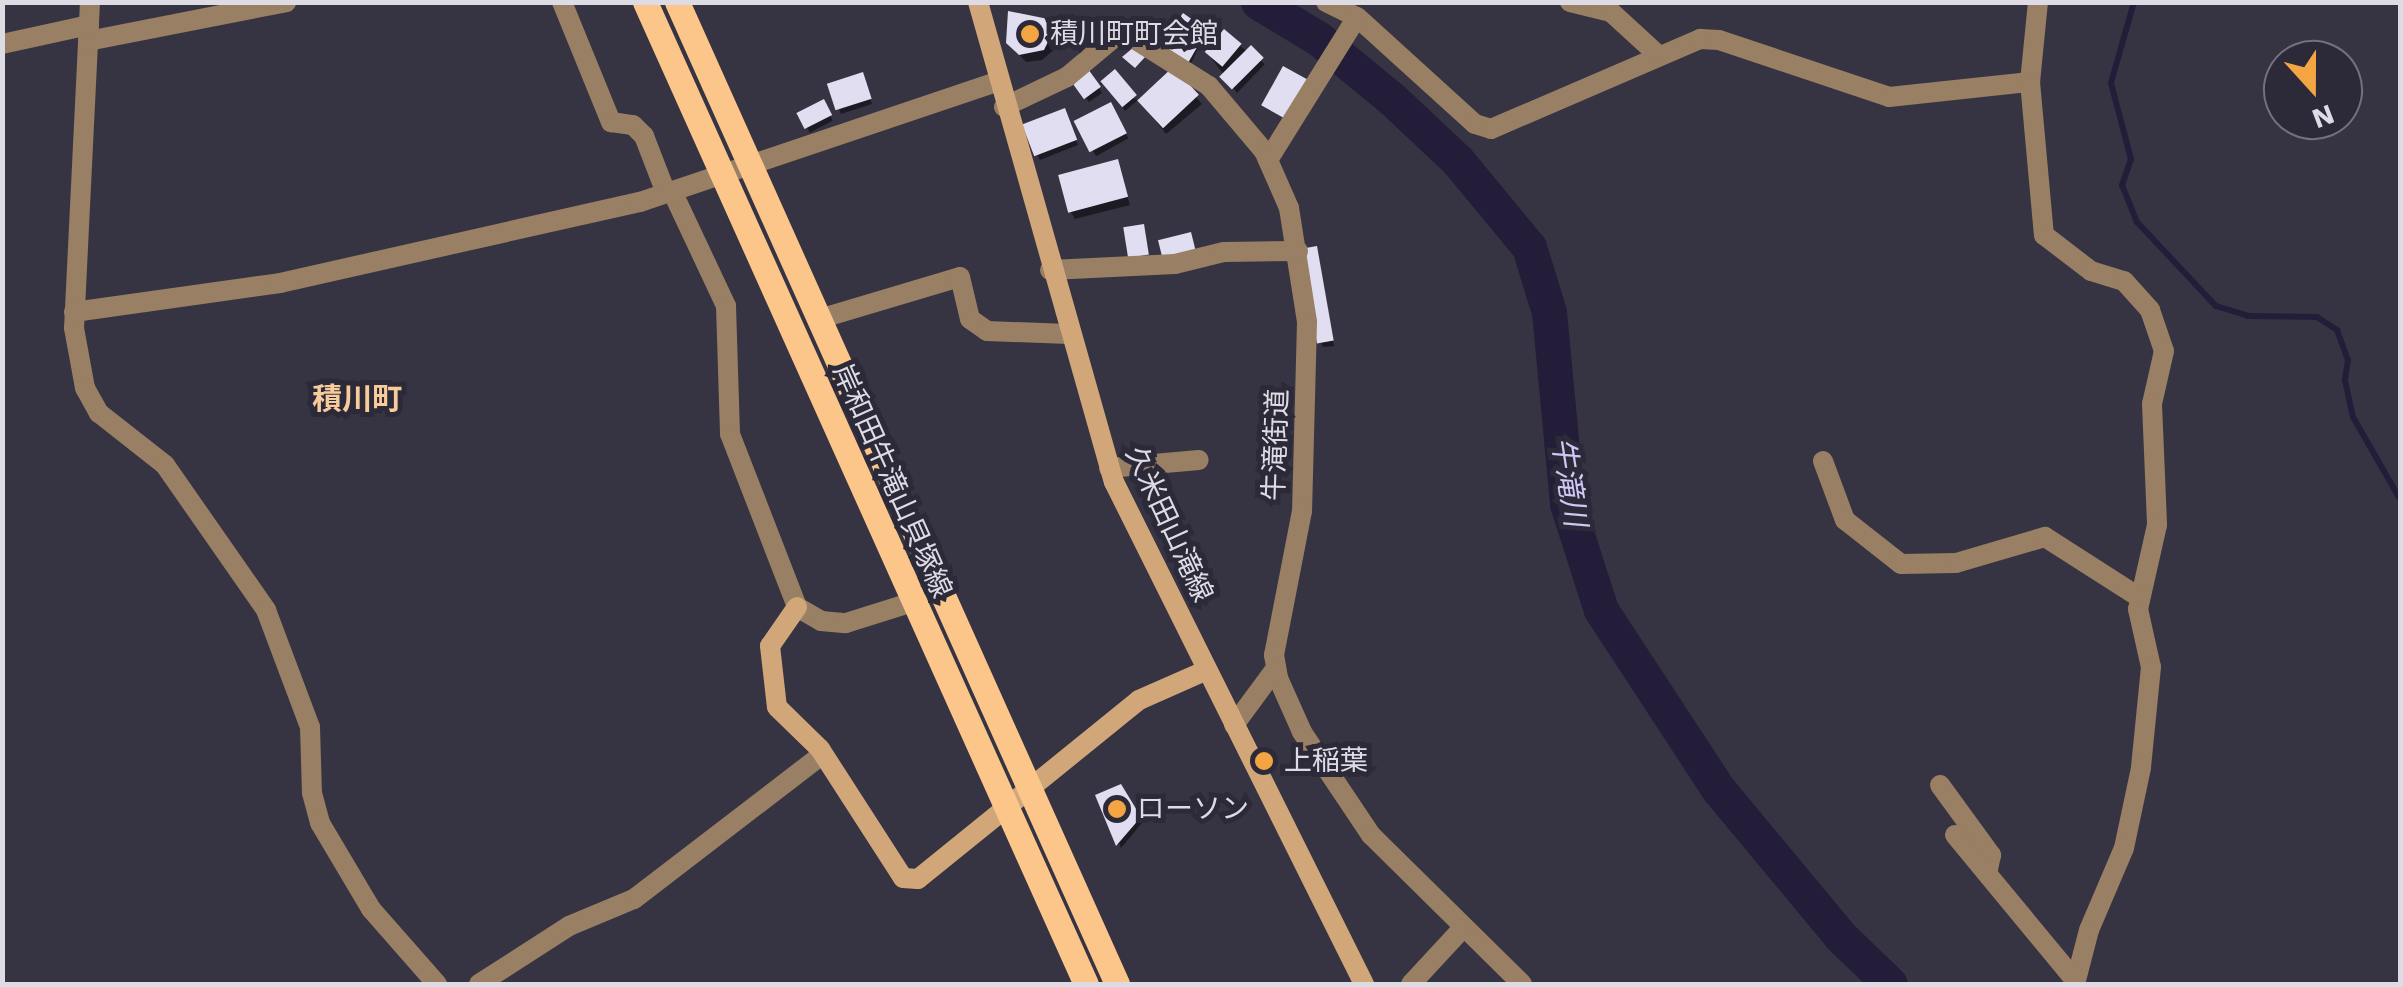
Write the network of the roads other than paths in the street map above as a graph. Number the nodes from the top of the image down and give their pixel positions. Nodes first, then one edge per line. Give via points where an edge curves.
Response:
1 (90, 2) edge
2 (286, 2) edge
3 (562, 2) edge
4 (645, 2) edge
5 (677, 2) edge
6 (978, 2) edge
7 (1570, 2) edge
8 (2038, 2) edge
9 (1330, 3) edge
10 (1357, 17) junction
11 (88, 33) junction
12 (2, 44) edge
13 (1657, 54) junction
14 (996, 82) junction
15 (2030, 82) junction
16 (1004, 107) junction
17 (1268, 160) junction
18 (749, 164) junction
19 (722, 174) junction
20 (669, 192) junction
21 (1298, 251) junction
22 (1050, 270) junction
23 (74, 312) junction
24 (820, 319) junction
25 (1070, 334) junction
26 (1199, 460) dead end
27 (1823, 461) dead end
28 (1109, 468) junction
29 (2140, 597) junction
30 (913, 602) junction
31 (797, 607) junction
32 (1276, 668) junction
33 (1208, 670) junction
34 (1234, 725) junction
35 (823, 754) junction
36 (1940, 785) dead end
37 (1029, 789) junction
38 (1006, 807) junction
39 (1956, 835) dead end
40 (1987, 874) junction
41 (1462, 928) junction
42 (2075, 982) edge
43 (437, 984) edge
44 (478, 984) edge
45 (1086, 984) edge
46 (1117, 984) edge
47 (1364, 984) edge
48 (1411, 984) edge
49 (1522, 984) edge

1 - 11 street
2 - 11 street
3 - 20 street via 610,122 633,125 644,136
4 - 19 main road, 岸和田牛滝山貝塚線
5 - 18 main road, 岸和田牛滝山貝塚線
6 - 14 street, 久米田山滝線
7 - 13 street via 1611,12
8 - 15 street
9 - 10 street
10 - 13 street via 1475,124 1491,128
10 - 17 street
11 - 12 street
11 - 23 street
13 - 15 street via 1719,40 1849,86 1915,99
14 - 16 street, 久米田山滝線
14 - 18 street
15 - 29 street via 2044,235 2091,271 2124,282 2150,310 2164,351 2152,404 2156,525
16 - 17 street, 牛滝街道 via 1067,77 1117,35 1128,35 1209,86
16 - 22 street, 久米田山滝線
17 - 21 street, 牛滝街道
18 - 19 street
18 - 24 main road, 岸和田牛滝山貝塚線
19 - 20 street
19 - 30 main road, 岸和田牛滝山貝塚線
20 - 23 street via 495,238 280,282
20 - 31 street via 726,306 730,434
21 - 22 street
21 - 32 street, 牛滝街道 via 1307,322 1303,498
22 - 25 street, 久米田山滝線
23 - 43 street via 77,367 99,413 165,464 266,610 310,727 312,793 334,852 371,910
24 - 25 street via 960,278 970,319 988,331
24 - 37 main road, 岸和田牛滝山貝塚線
25 - 28 street, 久米田山滝線
26 - 28 street
27 - 29 street via 1846,520 1901,564 1956,563 2046,538
28 - 33 street, 久米田山滝線
29 - 42 street via 2152,668 2141,768 2124,848
30 - 31 street via 846,623 821,621
30 - 38 main road, 岸和田牛滝山貝塚線
31 - 35 street via 770,646 770,688 790,725
32 - 34 street
32 - 41 street via 1302,732 1371,835
33 - 34 street, 久米田山滝線
33 - 37 street via 1139,700
34 - 47 street, 久米田山滝線
35 - 38 street via 903,878 918,879
35 - 44 street via 634,899 569,926
36 - 40 street via 1991,856
37 - 38 street
37 - 46 main road, 岸和田牛滝山貝塚線
38 - 45 main road, 岸和田牛滝山貝塚線
39 - 40 street
40 - 42 street
41 - 48 street
41 - 49 street

